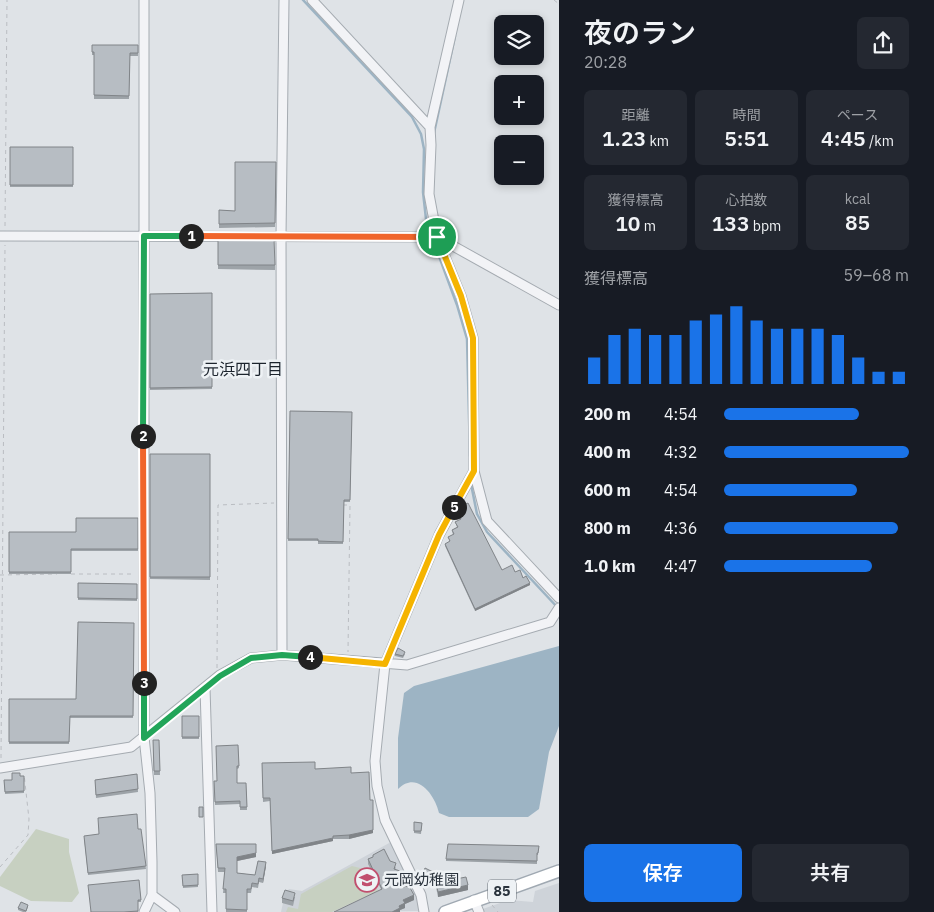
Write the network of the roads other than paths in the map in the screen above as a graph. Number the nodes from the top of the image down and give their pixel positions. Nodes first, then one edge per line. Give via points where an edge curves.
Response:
1 (144, 0) edge
2 (284, 0) edge
3 (312, 0) edge
4 (459, 0) edge
5 (430, 127) junction
6 (3, 236) edge
7 (144, 236) junction
8 (281, 236) junction
9 (434, 237) junction
10 (559, 305) edge
11 (474, 471) junction
12 (559, 598) edge
13 (559, 608) edge
14 (282, 655) junction
15 (385, 664) junction
16 (205, 688) junction
17 (144, 738) junction
18 (1, 767) edge
19 (559, 871) edge
20 (152, 895) junction
21 (474, 900) junction
22 (144, 912) edge
23 (175, 912) edge
24 (212, 912) edge
25 (424, 912) edge
26 (444, 912) edge
27 (478, 912) edge

1 - 7 street
2 - 8 street
3 - 5 street
4 - 5 street
5 - 9 street via 429,194
6 - 7 street
7 - 8 street
7 - 17 street
8 - 9 street
8 - 14 street
9 - 10 street
9 - 11 street via 461,296 473,338
11 - 12 street via 487,521
11 - 15 street via 439,535
13 - 15 street via 550,622 407,665
14 - 15 street
14 - 16 street via 251,658
15 - 25 street via 375,761 377,786 385,820 422,895
16 - 17 street
16 - 24 street
17 - 18 street via 131,748
17 - 20 street via 150,793
19 - 21 main road, 85
20 - 22 street
20 - 23 street
21 - 26 main road, 85
21 - 27 street

